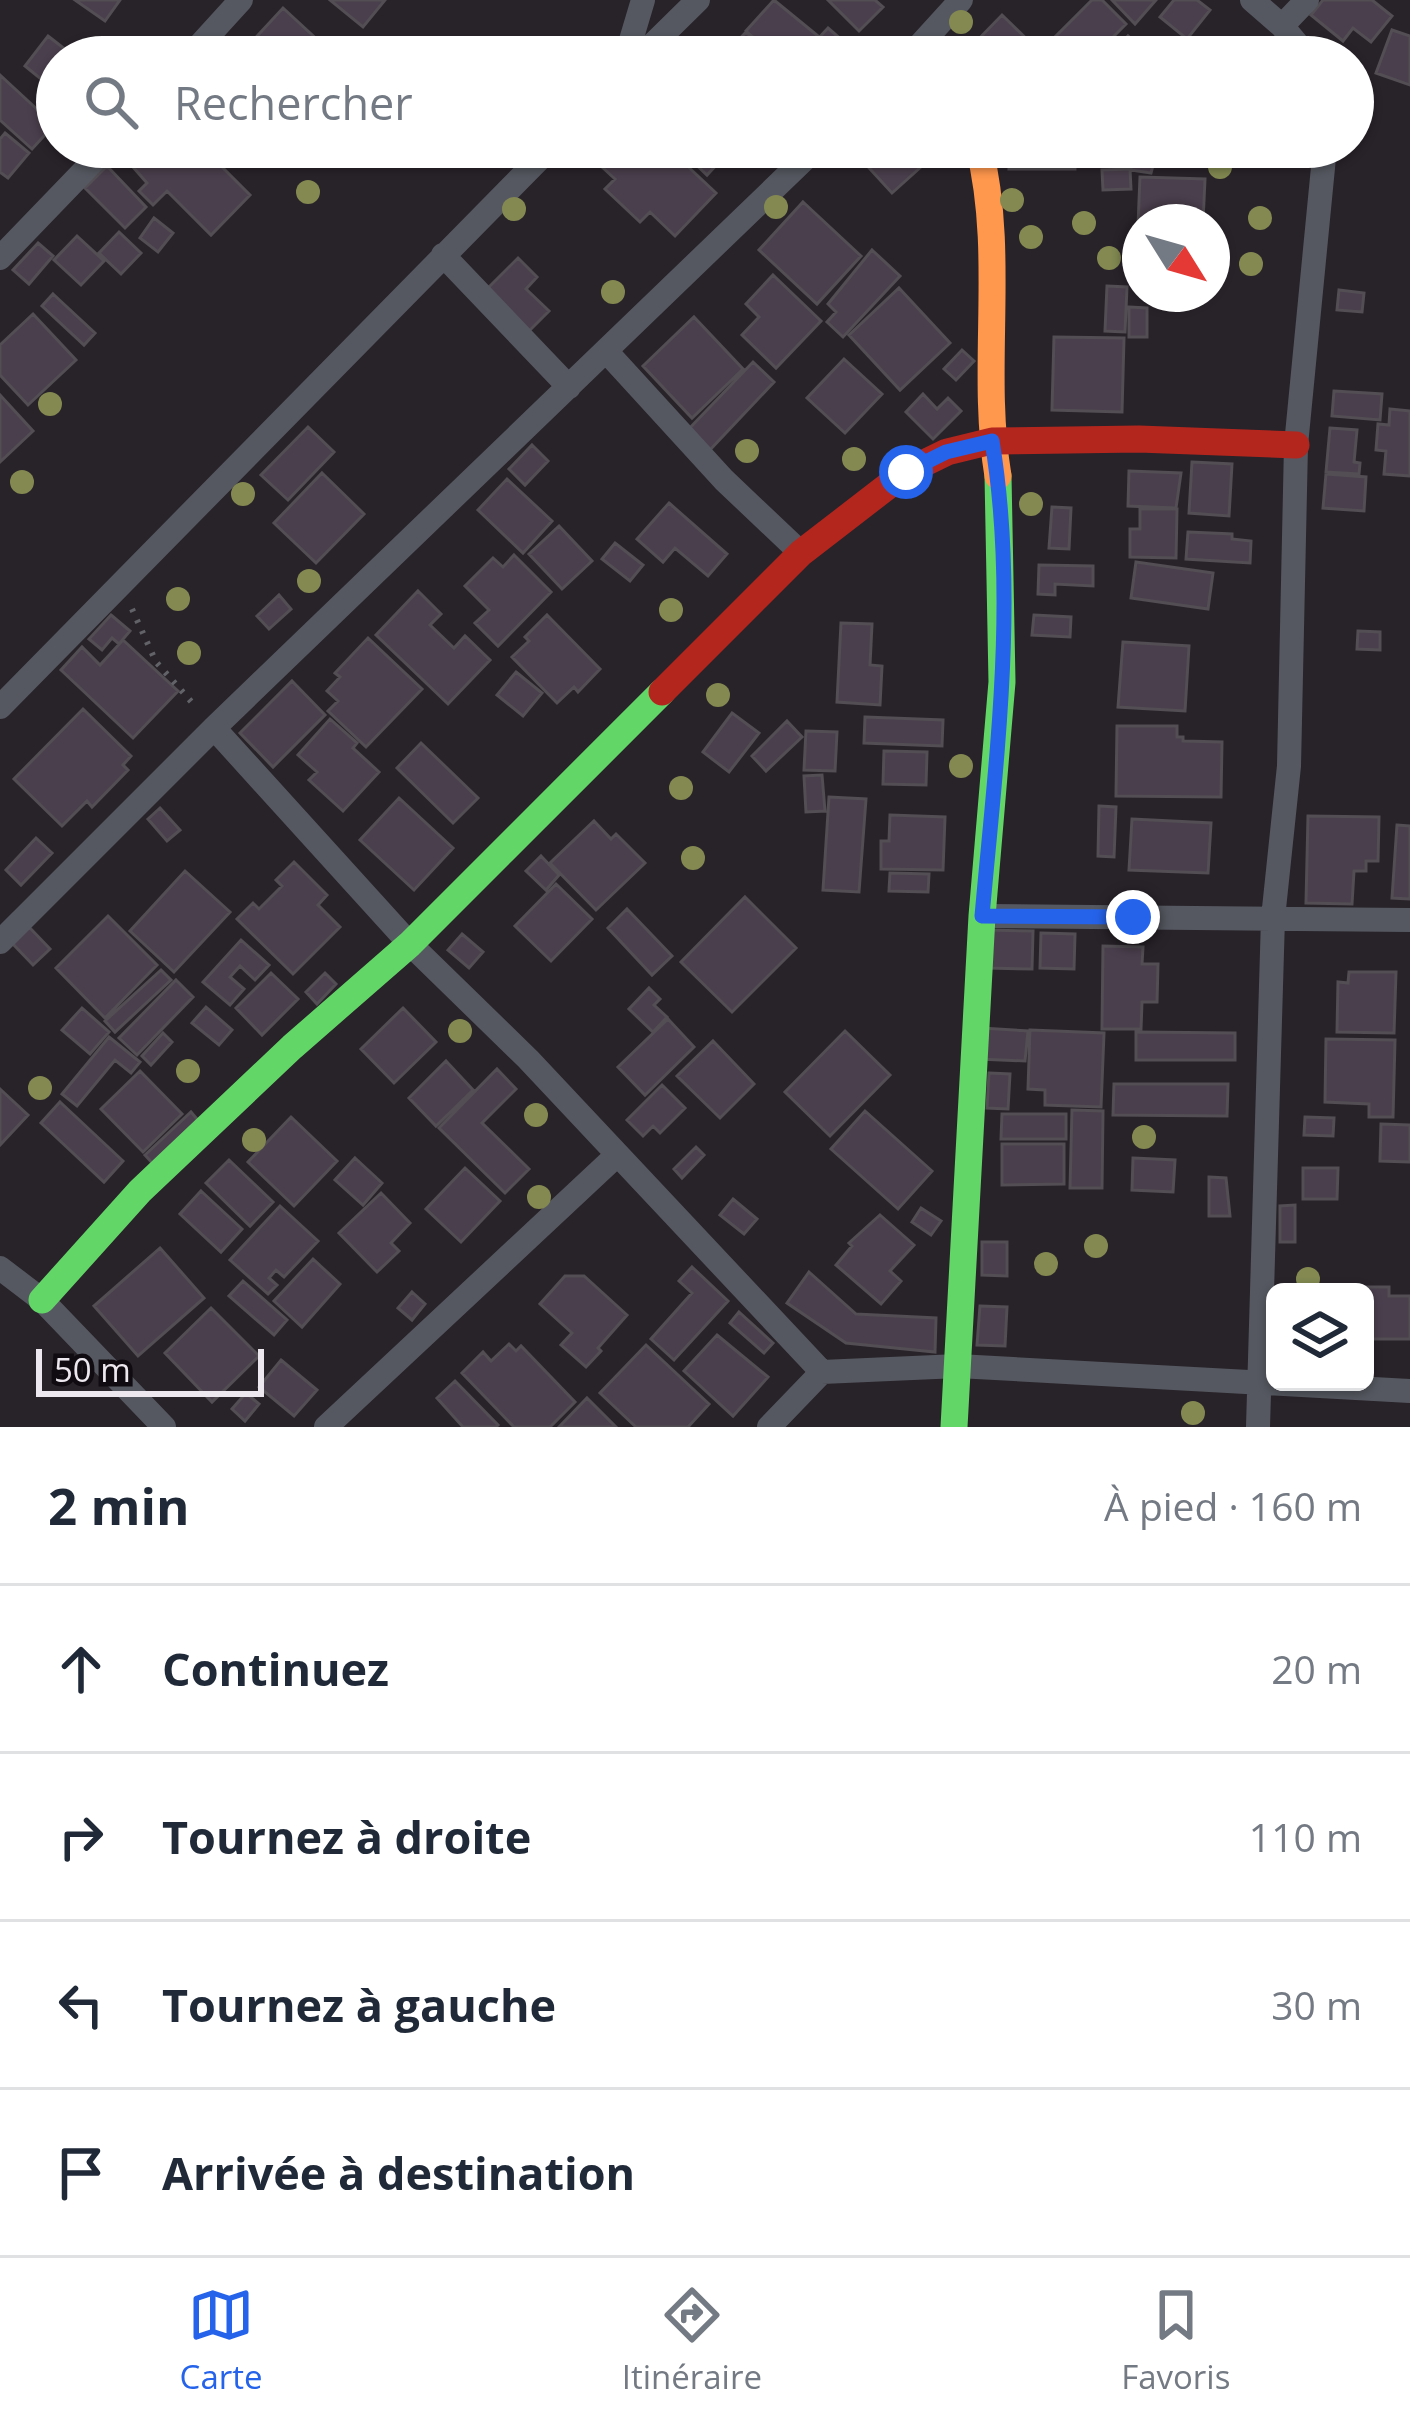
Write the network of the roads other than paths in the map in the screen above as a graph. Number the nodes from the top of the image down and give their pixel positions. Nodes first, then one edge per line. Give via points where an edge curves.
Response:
1 (241, 0) edge
2 (643, 0) edge
3 (698, 0) edge
4 (962, 0) edge
5 (1252, 0) edge
6 (1306, 0) edge
7 (1282, 26) junction
8 (208, 36) edge
9 (632, 36) edge
10 (661, 36) edge
11 (930, 36) edge
12 (1290, 36) edge
13 (87, 168) edge
14 (530, 168) edge
15 (795, 168) edge
16 (984, 168) edge
17 (1323, 168) edge
18 (442, 255) junction
19 (0, 258) edge
20 (606, 351) junction
21 (569, 387) junction
22 (992, 441) junction
23 (1296, 445) junction
24 (801, 553) junction
25 (0, 707) edge
26 (214, 728) junction
27 (982, 916) junction
28 (1273, 918) junction
29 (1410, 920) edge
30 (0, 942) edge
31 (410, 944) junction
32 (617, 1155) junction
33 (0, 1268) edge
34 (42, 1300) junction
35 (958, 1366) junction
36 (822, 1372) junction
37 (1259, 1384) junction
38 (1410, 1391) edge
39 (164, 1427) edge
40 (326, 1427) edge
41 (769, 1427) edge
42 (954, 1427) edge
43 (1258, 1427) edge

1 - 8 street
2 - 9 street
3 - 10 street
4 - 11 street
5 - 7 street
6 - 7 street
7 - 12 street
13 - 19 street
14 - 18 street
15 - 20 street
16 - 22 street
17 - 23 street
18 - 21 street
18 - 25 street
20 - 21 street
20 - 24 street
21 - 26 street
22 - 23 street
22 - 24 street via 906,472
22 - 27 street via 1002,682
23 - 28 street via 1289,766
24 - 31 street
26 - 30 street
26 - 31 street
27 - 28 street
27 - 35 street
28 - 29 street
28 - 37 street
31 - 32 street
31 - 34 street via 140,1191
32 - 36 street
32 - 40 street
33 - 34 street
34 - 39 street
35 - 36 street
35 - 37 street
35 - 42 street
36 - 41 street
37 - 38 street
37 - 43 street

